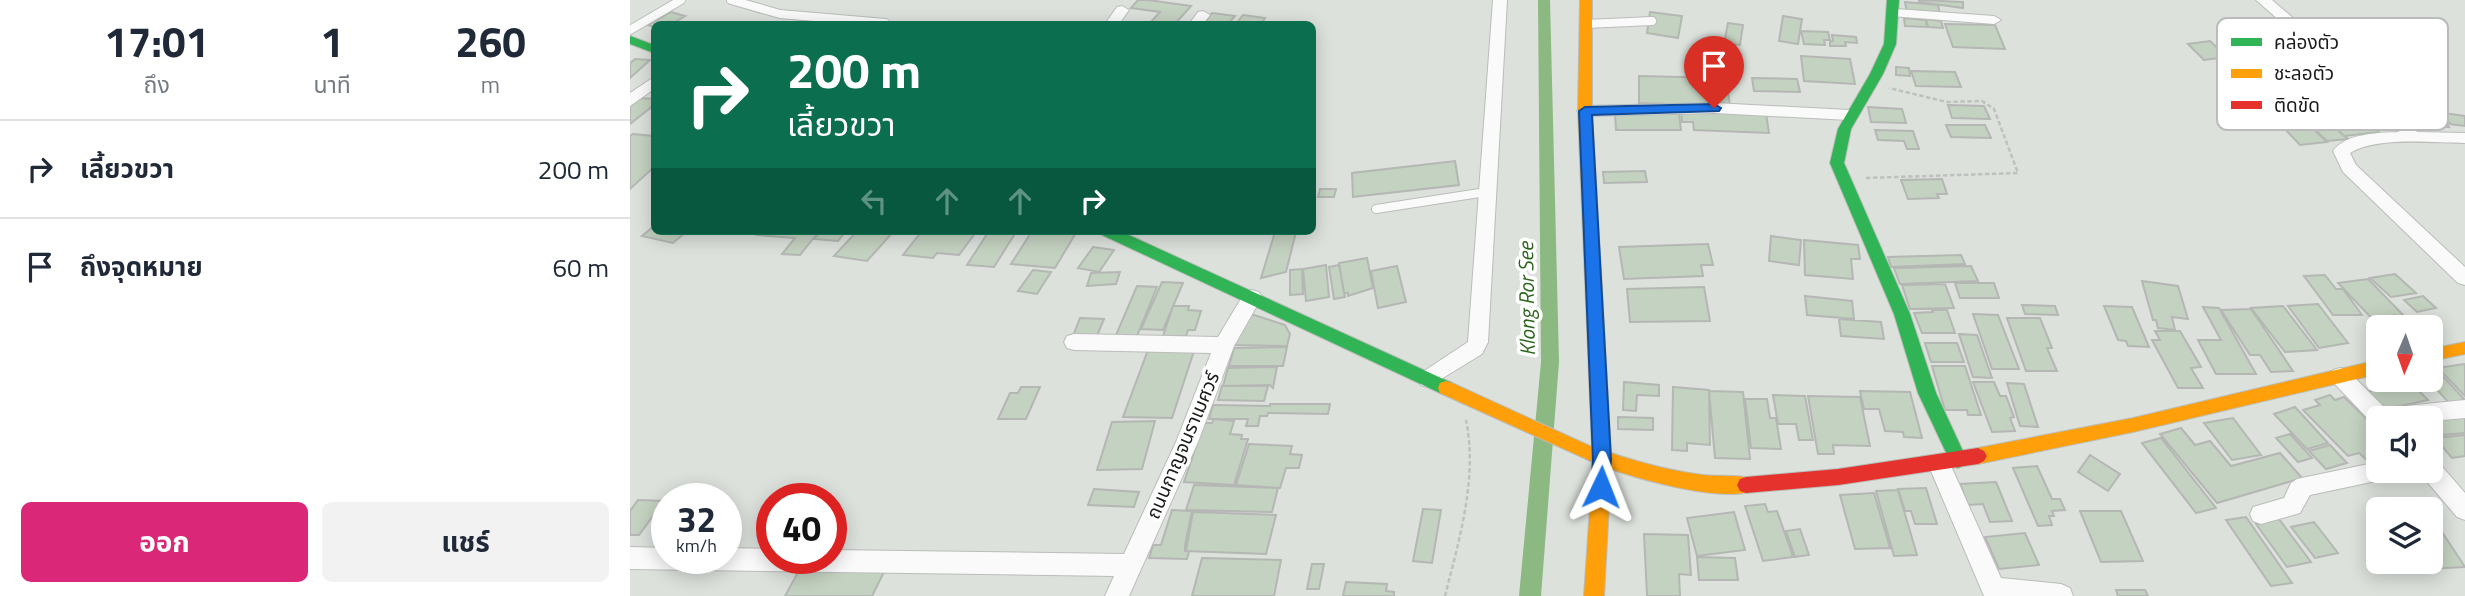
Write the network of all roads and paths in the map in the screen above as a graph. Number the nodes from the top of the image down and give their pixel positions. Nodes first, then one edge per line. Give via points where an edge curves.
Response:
1 (681, 0) edge
2 (731, 0) edge
3 (1500, 0) edge
4 (1586, 0) edge
5 (2263, 0) edge
6 (1894, 6) edge
7 (1122, 10) dead end
8 (2284, 18) edge
9 (1994, 20) dead end
10 (862, 21) edge
11 (1114, 21) edge
12 (1651, 21) dead end
13 (1586, 24) junction
14 (630, 30) edge
15 (630, 40) edge
16 (651, 48) edge
17 (651, 84) edge
18 (1868, 87) junction
19 (630, 101) edge
20 (1585, 111) junction
21 (1849, 115) junction
22 (2406, 130) edge
23 (2412, 137) junction
24 (2465, 138) edge
25 (1841, 177) junction
26 (1486, 192) junction
27 (1376, 209) dead end
28 (1116, 235) edge
29 (2465, 278) edge
30 (1252, 297) junction
31 (1074, 342) dead end
32 (1224, 345) junction
33 (2465, 348) edge
34 (2443, 353) edge
35 (2366, 370) edge
36 (2340, 376) junction
37 (1428, 379) junction
38 (2370, 406) edge
39 (2465, 409) edge
40 (2443, 411) edge
41 (1462, 415) dead end
42 (1602, 460) junction
43 (1948, 462) junction
44 (2366, 474) edge
45 (2442, 483) edge
46 (2465, 510) edge
47 (2261, 514) dead end
48 (630, 558) edge
49 (1130, 565) junction
50 (1995, 592) edge
51 (1117, 596) edge
52 (1445, 596) edge
53 (1594, 596) edge
54 (2060, 596) edge

1 - 14 lane
2 - 10 lane via 780,14
3 - 26 street
4 - 13 street
5 - 8 street
6 - 9 street
6 - 18 street via 1892,43
7 - 11 street
12 - 13 lane
13 - 20 street
15 - 16 street
17 - 19 street
18 - 21 street
18 - 25 path via 1904,90 1947,102 1982,101 1994,109 2018,173
20 - 21 street via 1700,107
20 - 42 street
21 - 25 street via 1836,146
22 - 23 street
23 - 24 street
23 - 29 street via 2348,145 2342,156 2355,174
25 - 43 street via 1902,314
26 - 27 lane
26 - 37 street via 1478,342
28 - 30 street
30 - 32 street, ถนนกาญจนราเมศวร์
30 - 37 street
31 - 32 street
32 - 49 street, ถนนกาญจนราเมศวร์ via 1187,442
33 - 34 street
35 - 36 street
36 - 38 street
36 - 43 street via 2086,436
37 - 42 street
39 - 40 street
41 - 52 path via 1469,428 1470,463
42 - 43 street via 1672,481 1733,485
42 - 53 street
43 - 50 street
44 - 47 street via 2312,484 2299,491 2292,506
45 - 46 street
48 - 49 street
49 - 51 street, ถนนกาญจนราเมศวร์
50 - 54 street

